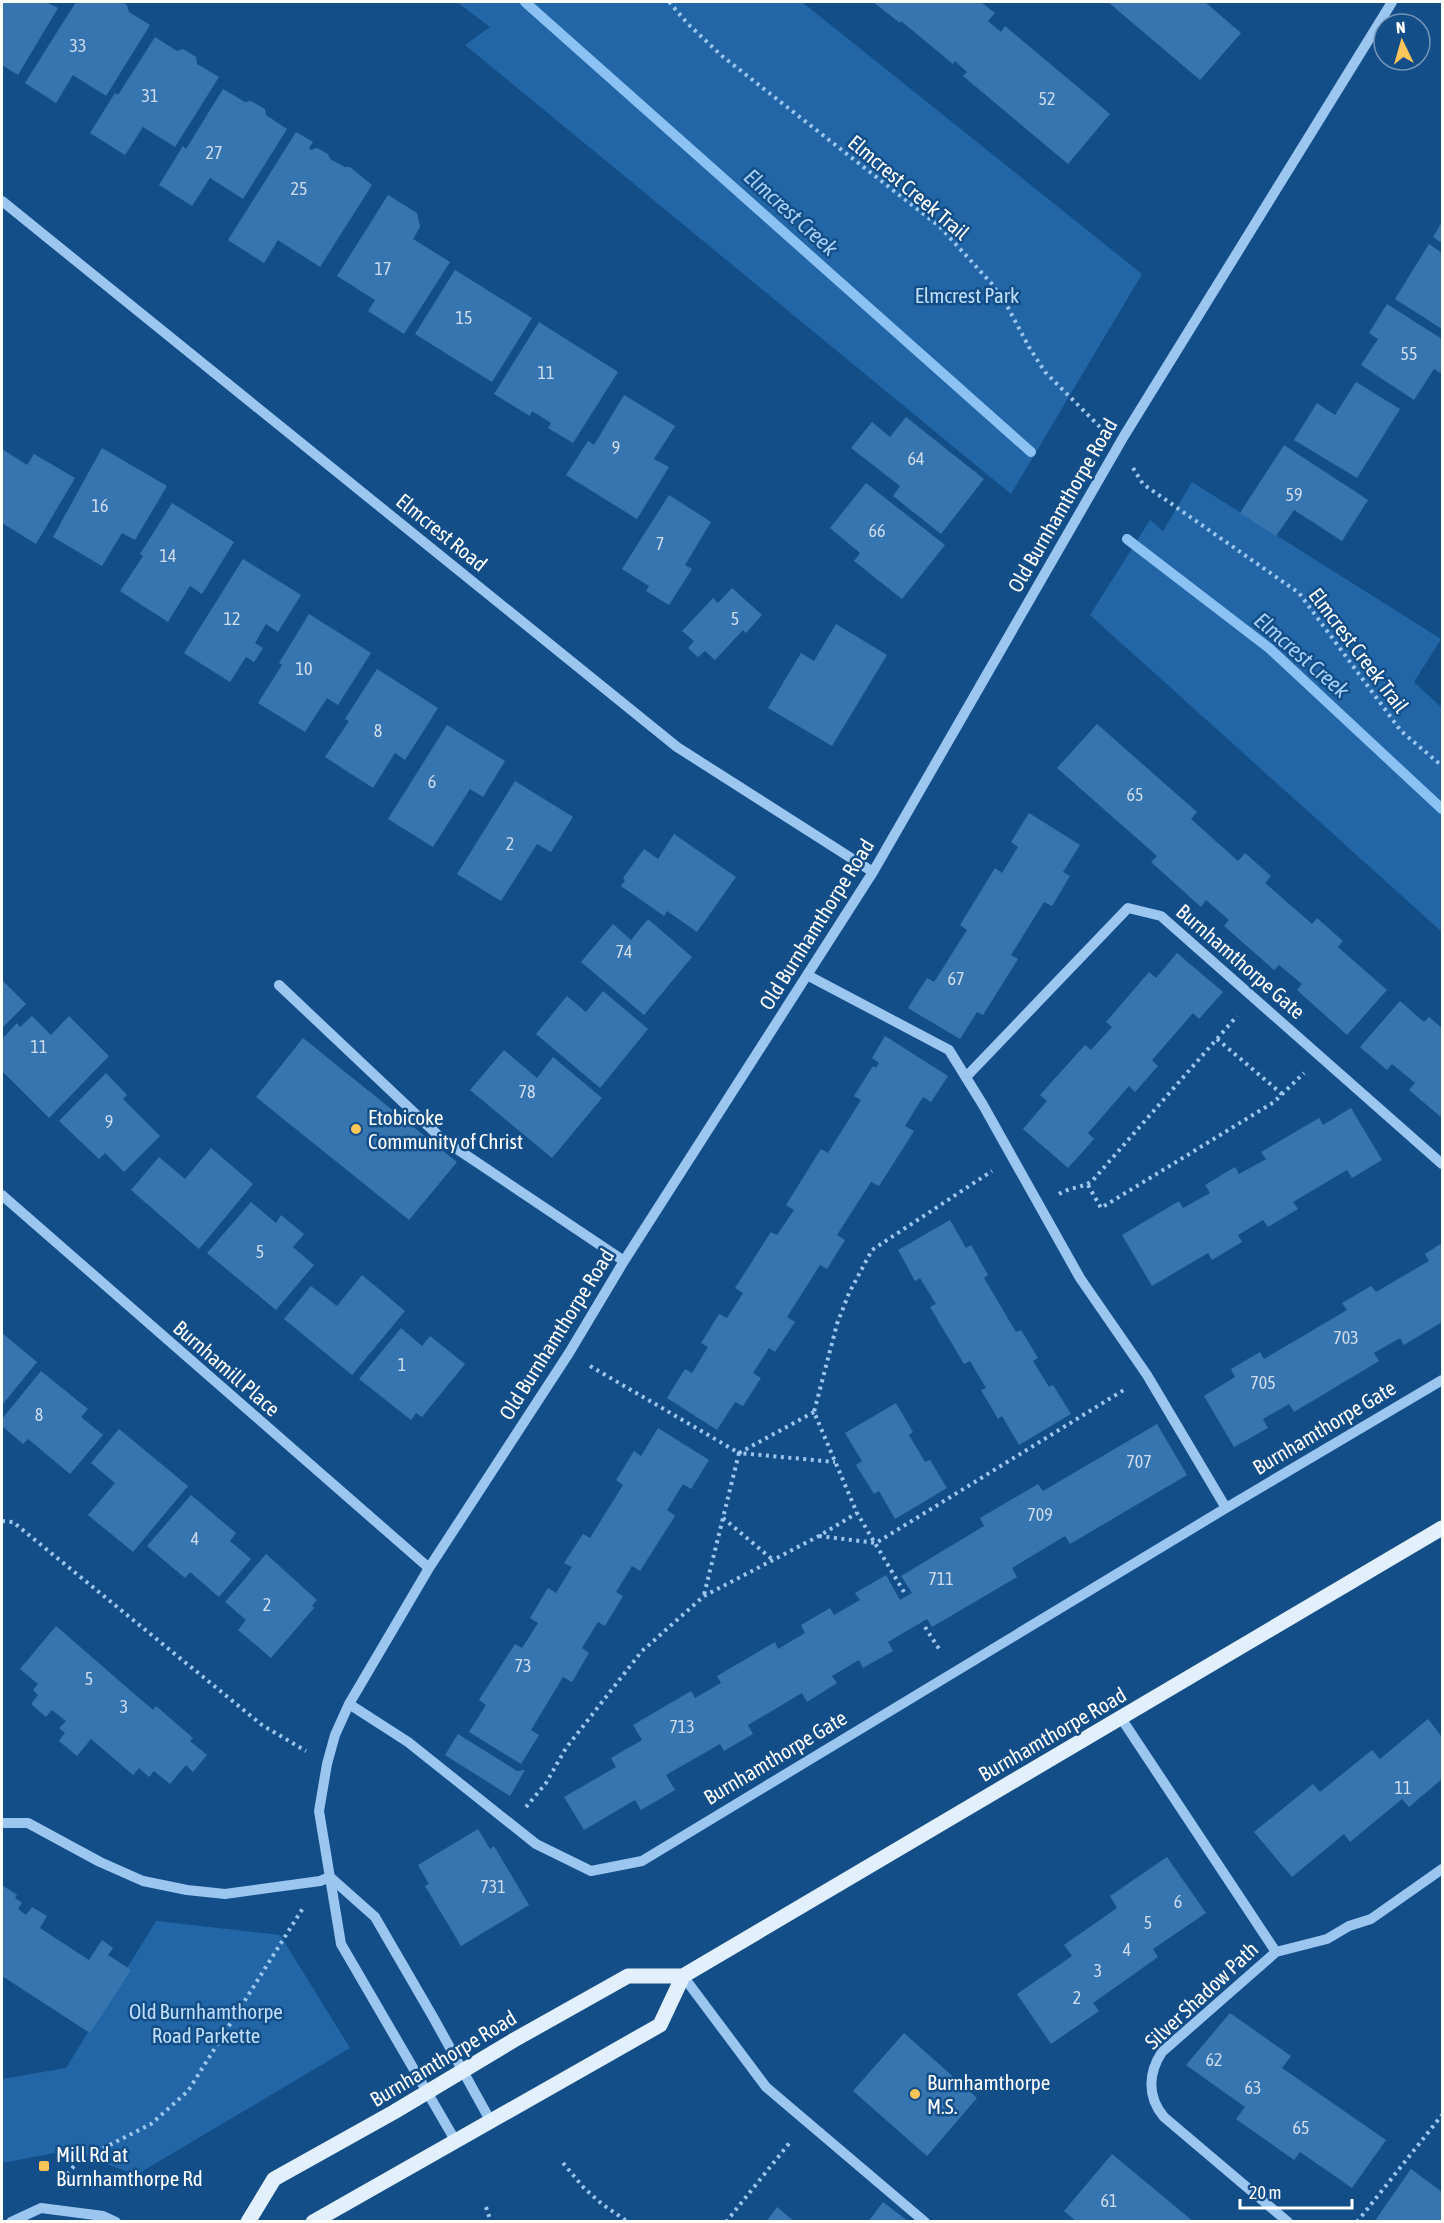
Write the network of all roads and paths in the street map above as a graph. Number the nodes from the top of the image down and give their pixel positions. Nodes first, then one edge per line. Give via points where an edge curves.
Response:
1 (669, 2) edge
2 (1392, 2) edge
3 (2, 201) edge
4 (1097, 424) dead end
5 (1135, 470) dead end
6 (1443, 766) edge
7 (873, 872) junction
8 (807, 975) junction
9 (279, 985) dead end
10 (1254, 997) junction
11 (1217, 1039) junction
12 (1331, 1066) junction
13 (966, 1077) junction
14 (1282, 1094) junction
15 (1012, 1157) junction
16 (1443, 1164) edge
17 (1088, 1185) junction
18 (2, 1195) edge
19 (1040, 1206) junction
20 (624, 1261) junction
21 (569, 1353) junction
22 (1147, 1375) junction
23 (1443, 1380) edge
24 (814, 1412) junction
25 (740, 1453) junction
26 (835, 1462) junction
27 (1226, 1508) junction
28 (858, 1513) junction
29 (723, 1518) junction
30 (2, 1521) edge
31 (1443, 1528) edge
32 (819, 1536) junction
33 (876, 1544) junction
34 (774, 1560) junction
35 (429, 1568) junction
36 (904, 1592) dead end
37 (704, 1596) junction
38 (349, 1704) junction
39 (1121, 1718) junction
40 (327, 1764) junction
41 (2, 1823) edge
42 (511, 1825) junction
43 (1443, 1869) edge
44 (325, 1879) junction
45 (1276, 1952) junction
46 (683, 1976) junction
47 (463, 2071) junction
48 (427, 2091) junction
49 (1443, 2115) edge
50 (489, 2120) junction
51 (807, 2122) junction
52 (455, 2140) junction
53 (563, 2163) dead end
54 (486, 2207) dead end
55 (41, 2208) junction
56 (11, 2222) edge
57 (116, 2222) edge
58 (248, 2222) edge
59 (313, 2222) edge
60 (490, 2222) edge
61 (628, 2222) edge
62 (726, 2222) edge
63 (925, 2222) edge
64 (1288, 2222) edge
65 (1357, 2222) edge

1 - 4 path, Elmcrest Creek Trail via 722,56 940,227 992,284 1045,372
2 - 7 street, Old Burnhamthorpe Road via 1124,436
3 - 7 street, Elmcrest Road via 677,747
5 - 6 path, Elmcrest Creek Trail via 1143,484 1299,593 1401,731
7 - 8 street, Old Burnhamthorpe Road
8 - 13 street via 949,1050
8 - 20 street, Old Burnhamthorpe Road
9 - 20 street via 442,1139
10 - 11 path
10 - 12 street, Burnhamthorpe Gate
10 - 13 street, Burnhamthorpe Gate via 1161,916 1128,908
11 - 14 path
11 - 17 path
12 - 14 path via 1311,1067
12 - 16 street, Burnhamthorpe Gate
13 - 15 street
14 - 17 path via 1101,1208
15 - 19 street
15 - 24 path via 872,1250 837,1324
17 - 19 path via 1069,1188
18 - 35 street, Burnhamill Place
19 - 22 street via 1080,1278
20 - 21 street, Old Burnhamthorpe Road
21 - 25 path
21 - 35 street, Old Burnhamthorpe Road
22 - 27 street
22 - 33 path
23 - 27 street, Burnhamthorpe Gate
24 - 25 path
24 - 26 path
25 - 26 path
25 - 29 path
26 - 28 path
27 - 42 street, Burnhamthorpe Gate via 642,1861 591,1871 536,1844
28 - 32 path
28 - 33 path
29 - 34 path
29 - 37 path
30 - 40 path via 13,1522 262,1725
31 - 39 main road, Burnhamthorpe Road
32 - 33 path
32 - 34 path
33 - 36 path
34 - 37 path
35 - 38 street, Old Burnhamthorpe Road
37 - 42 path via 642,1651
38 - 40 street, Old Burnhamthorpe Road
38 - 42 street, Burnhamthorpe Gate via 408,1742
39 - 45 street, Silver Shadow Path
39 - 46 main road, Burnhamthorpe Road
40 - 44 street, Old Burnhamthorpe Road via 319,1811
41 - 44 street via 28,1823 143,1881 187,1890 225,1894
43 - 45 street, Silver Shadow Path via 1371,1918 1327,1939
44 - 47 street via 375,1917
44 - 48 street, Old Burnhamthorpe Road via 341,1944
44 - 55 path via 188,2091 151,2124 78,2161
45 - 64 street, Silver Shadow Path via 1162,2052 1153,2068 1151,2086 1164,2117
46 - 47 main road, Burnhamthorpe Road via 628,1976
46 - 50 main road via 660,2025
46 - 51 street via 766,2087
47 - 48 main road, Burnhamthorpe Road
47 - 50 street
48 - 52 street, Old Burnhamthorpe Road
48 - 58 main road, Burnhamthorpe Road via 274,2179
49 - 65 path
50 - 52 main road
51 - 62 path
51 - 63 street
52 - 59 main road
53 - 61 path via 584,2188
54 - 60 path
55 - 56 street
55 - 57 street

